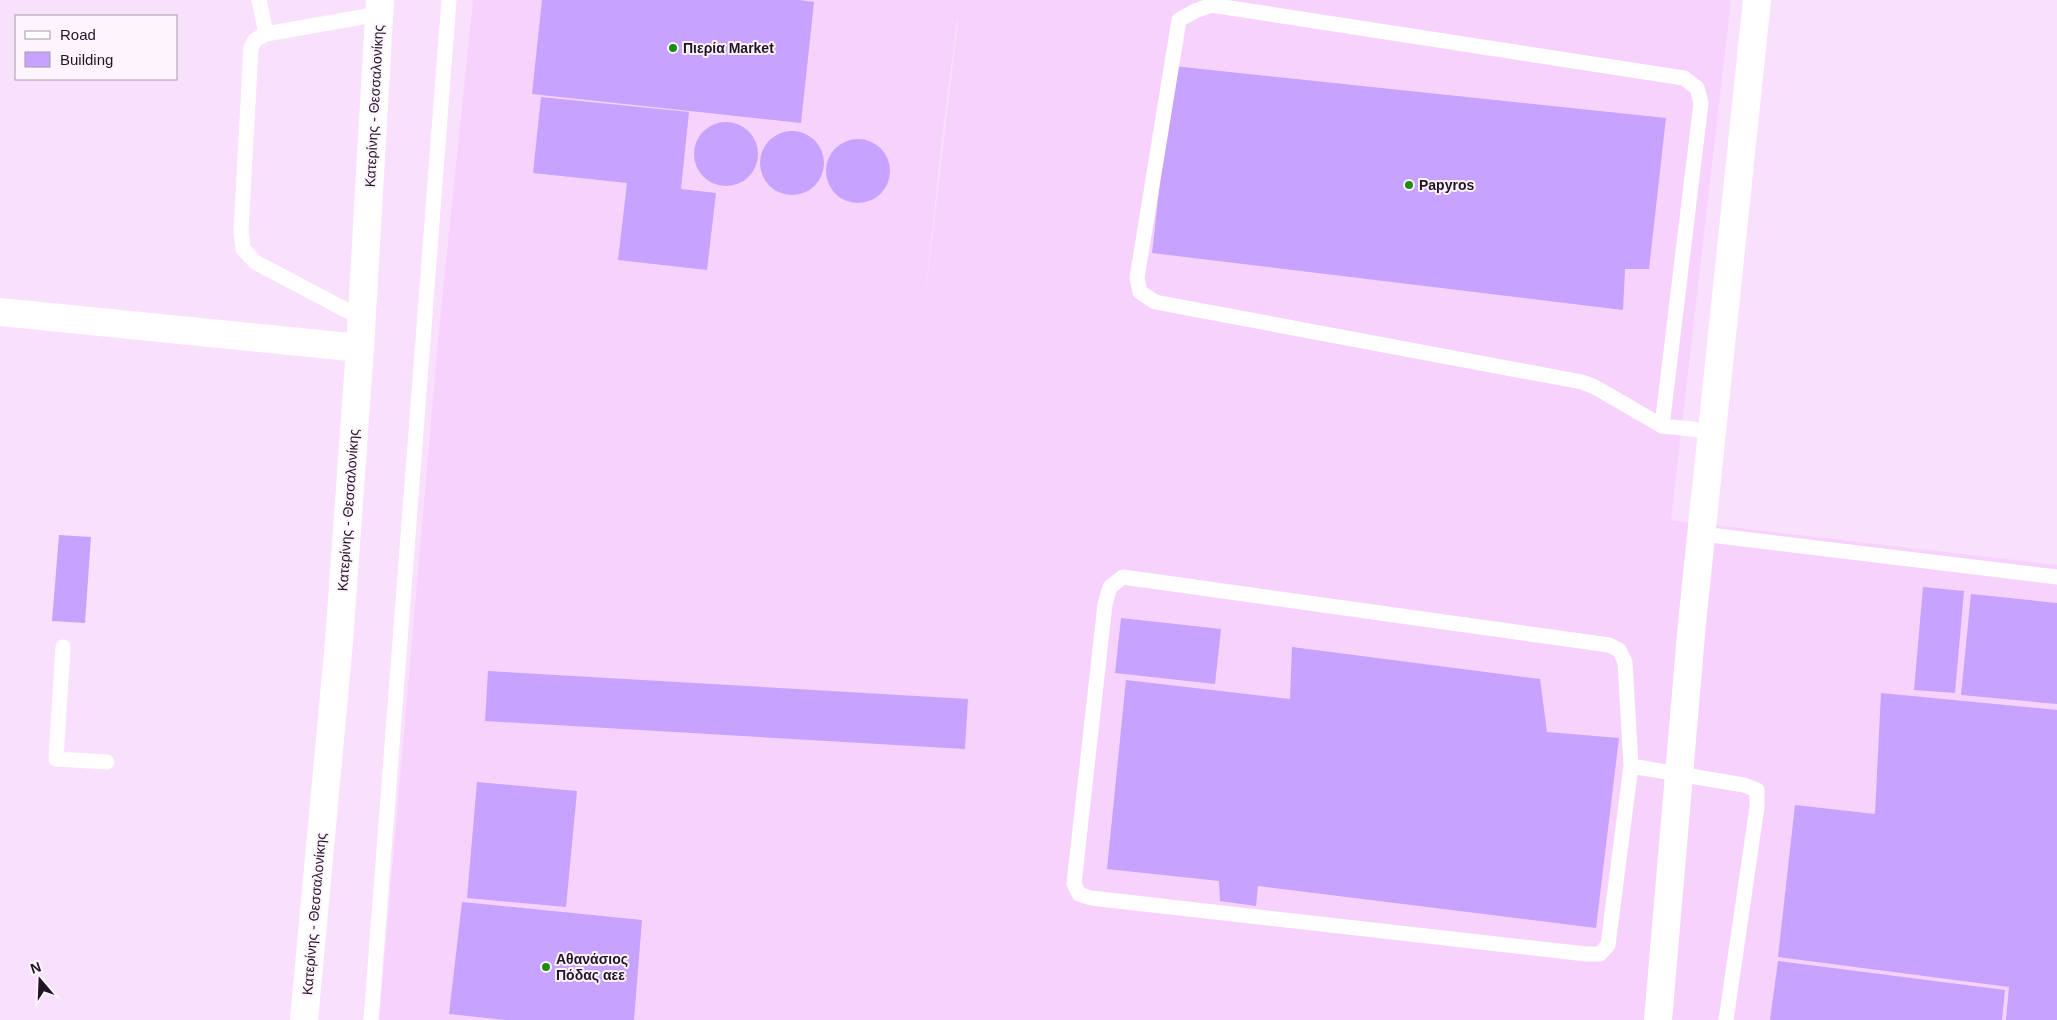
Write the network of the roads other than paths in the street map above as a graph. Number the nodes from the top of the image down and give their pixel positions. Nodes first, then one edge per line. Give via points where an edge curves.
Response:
1 (258, 0) edge
2 (449, 0) edge
3 (1757, 0) edge
4 (379, 7) edge
5 (266, 34) junction
6 (0, 312) edge
7 (361, 318) junction
8 (360, 348) junction
9 (1662, 426) junction
10 (1712, 430) junction
11 (1702, 534) junction
12 (2057, 577) edge
13 (63, 647) dead end
14 (107, 762) dead end
15 (1631, 766) junction
16 (1679, 774) junction
17 (304, 1020) edge
18 (371, 1020) edge
19 (1658, 1020) edge
20 (1726, 1020) edge

1 - 5 lane
2 - 18 lane
3 - 10 street
4 - 5 lane
4 - 7 street, Κατερίνης - Θεσσαλονίκης
5 - 7 lane via 255,40 251,48 241,231 243,248 255,262
6 - 8 street
7 - 8 street, Κατερίνης - Θεσσαλονίκης
8 - 17 street, Κατερίνης - Θεσσαλονίκης via 339,642
9 - 9 lane via 1595,386 1582,382 1155,302 1140,292 1136,278 1179,20 1210,6 1684,78 1697,88 1701,103
9 - 10 lane
10 - 11 street
11 - 12 lane
11 - 16 street
13 - 14 lane via 56,759
15 - 15 lane via 1625,662 1619,650 1609,645 1123,577 1110,587 1105,604 1074,884 1078,894 1090,898 1600,954 1608,945
15 - 16 lane
16 - 19 street
16 - 20 lane via 1757,790

